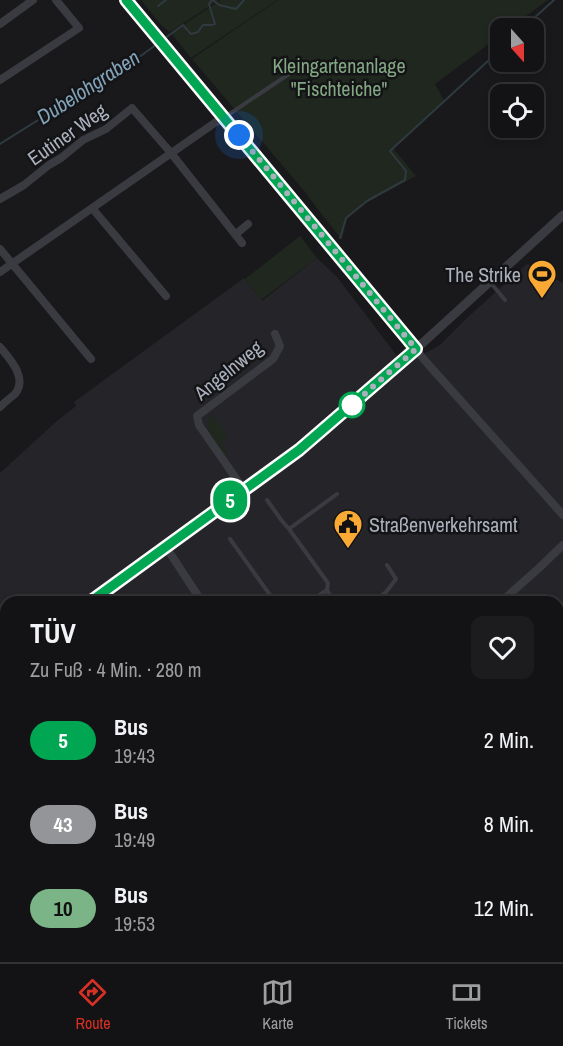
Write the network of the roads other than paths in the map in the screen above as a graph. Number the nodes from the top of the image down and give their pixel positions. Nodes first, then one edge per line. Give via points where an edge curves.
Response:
1 (33, 0) edge
2 (56, 0) edge
3 (126, 0) edge
4 (1, 22) edge
5 (292, 72) dead end
6 (0, 80) edge
7 (225, 118) junction
8 (171, 153) junction
9 (0, 198) edge
10 (92, 208) junction
11 (563, 215) edge
12 (248, 224) dead end
13 (236, 234) junction
14 (242, 243) dead end
15 (0, 249) edge
16 (12, 264) junction
17 (0, 272) edge
18 (490, 282) junction
19 (165, 296) dead end
20 (505, 300) dead end
21 (275, 334) dead end
22 (0, 347) edge
23 (416, 349) junction
24 (91, 359) dead end
25 (0, 407) edge
26 (244, 490) junction
27 (337, 494) dead end
28 (267, 500) dead end
29 (563, 515) edge
30 (289, 529) junction
31 (230, 539) dead end
32 (563, 545) edge
33 (166, 547) junction
34 (387, 565) dead end
35 (327, 590) junction
36 (98, 596) edge
37 (197, 596) edge
38 (271, 596) edge
39 (318, 596) edge
40 (330, 596) edge
41 (381, 596) edge
42 (508, 596) edge

1 - 4 street
2 - 6 street via 79,28
3 - 7 street
5 - 7 lane
7 - 8 street
7 - 23 street
8 - 9 street, Eutiner Weg via 132,108
8 - 10 street
8 - 13 street
10 - 16 street
10 - 19 street
11 - 18 street
12 - 13 street
13 - 14 street
15 - 16 street
16 - 17 street
16 - 24 street
18 - 20 lane
18 - 23 street
21 - 26 street, Angelnweg via 280,346 273,359 197,416 199,425
22 - 25 street via 20,378 15,393
23 - 26 street via 299,450
23 - 29 street
26 - 33 street
27 - 30 lane
28 - 30 lane
30 - 35 lane via 328,583
31 - 38 lane
32 - 42 street
33 - 36 street
33 - 37 street
34 - 41 lane via 396,579
35 - 39 lane
35 - 40 lane

